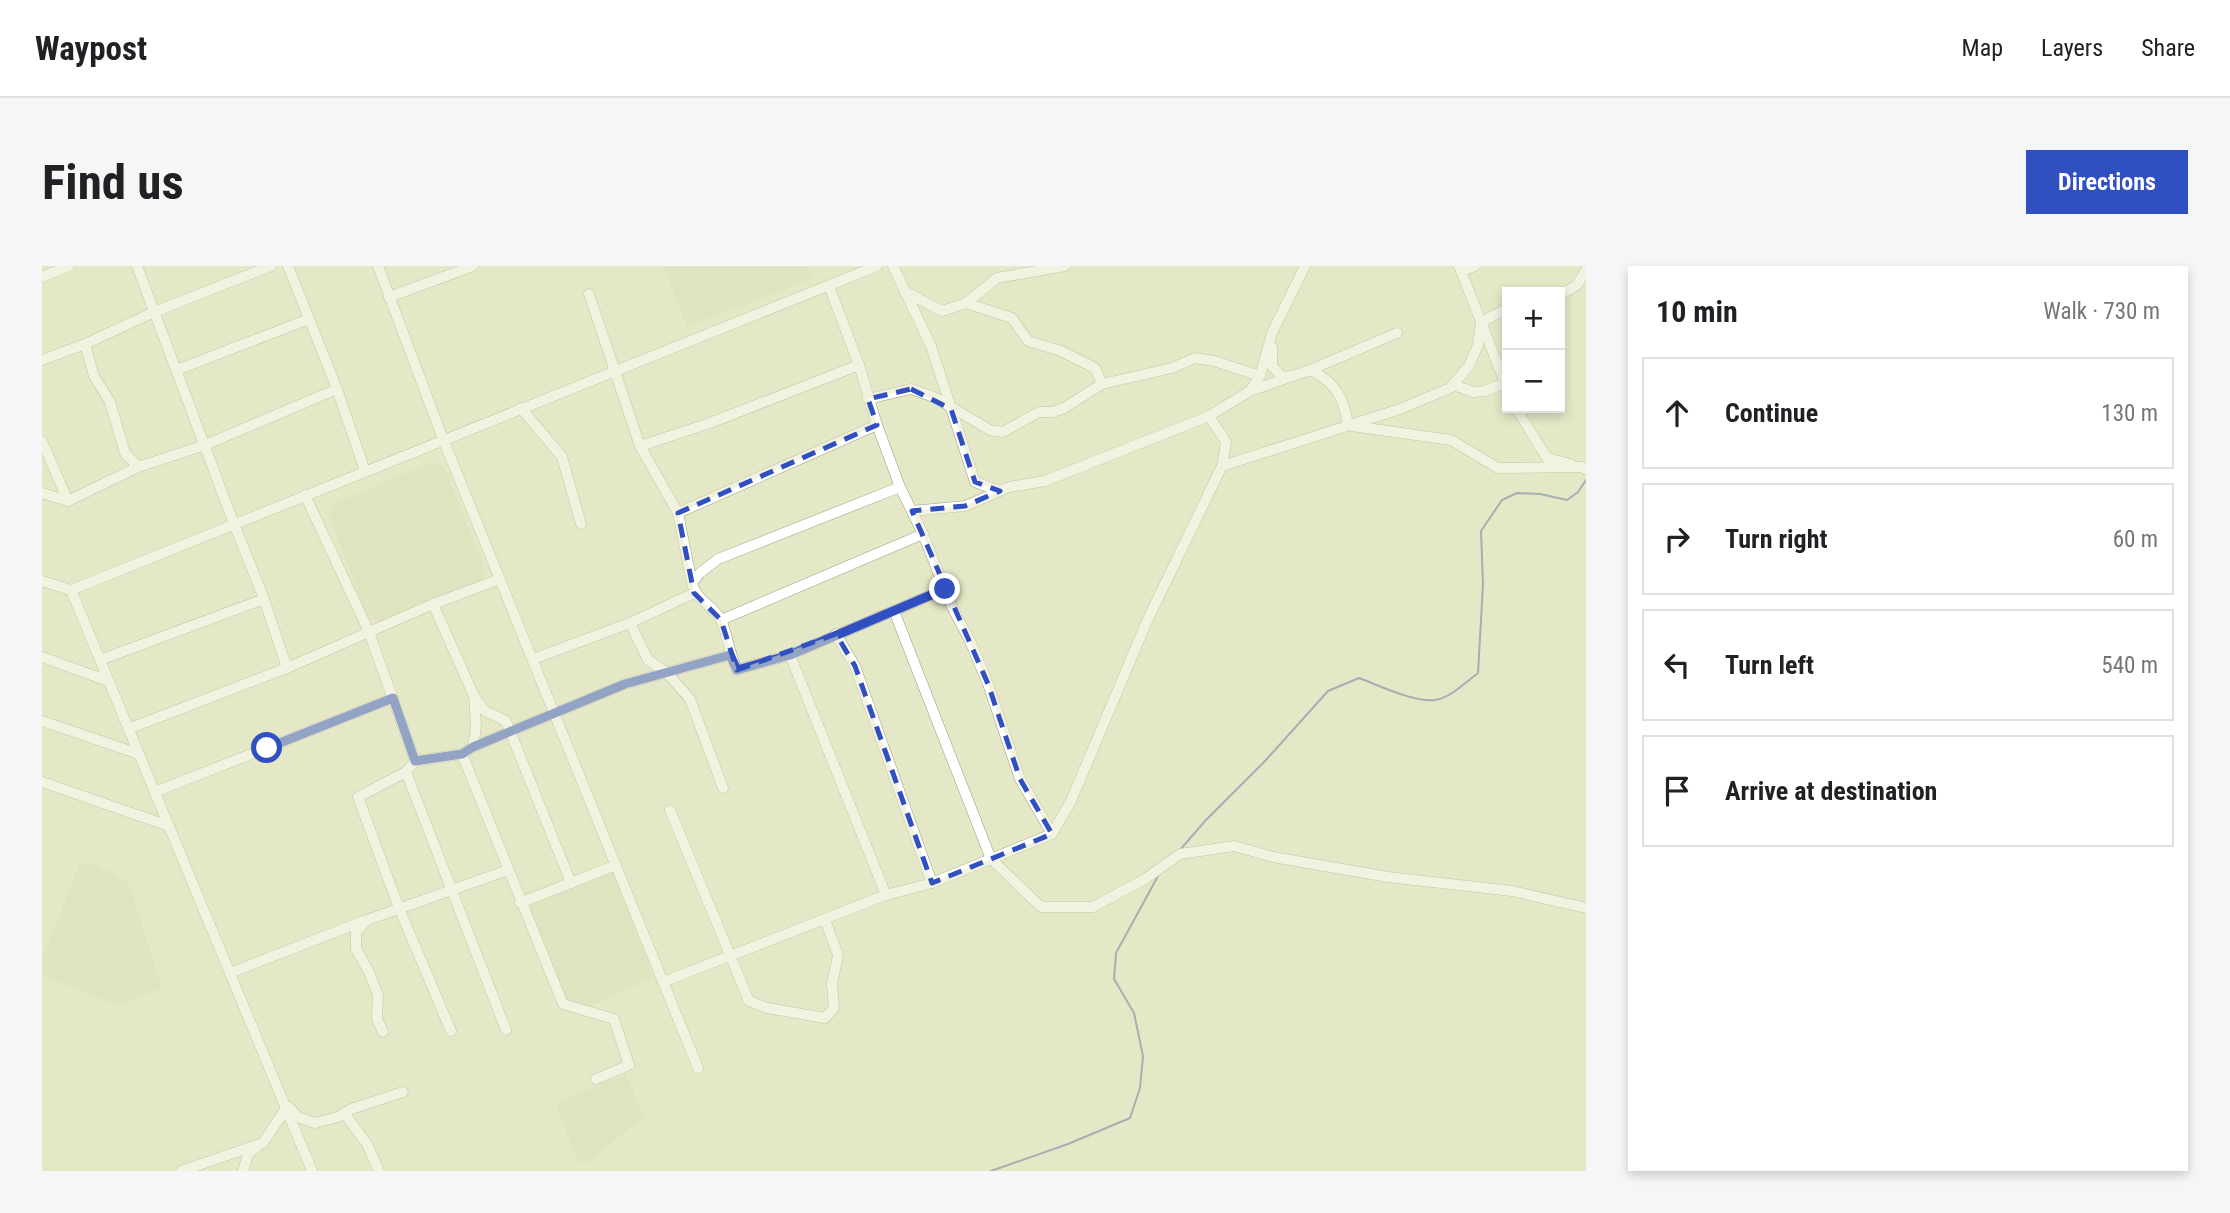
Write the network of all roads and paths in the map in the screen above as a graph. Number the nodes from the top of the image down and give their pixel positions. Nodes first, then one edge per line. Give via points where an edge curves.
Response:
1 (69, 266) edge
2 (137, 266) edge
3 (271, 266) edge
4 (288, 266) edge
5 (378, 266) edge
6 (473, 266) edge
7 (877, 266) edge
8 (893, 266) edge
9 (1065, 266) edge
10 (1305, 266) edge
11 (1475, 266) edge
12 (1460, 268) edge
13 (54, 269) edge
14 (1586, 270) edge
15 (42, 277) edge
16 (829, 286) junction
17 (904, 291) junction
18 (1565, 292) edge
19 (589, 294) dead end
20 (389, 296) junction
21 (966, 303) junction
22 (154, 312) junction
23 (1502, 312) edge
24 (309, 319) junction
25 (1481, 322) junction
26 (1272, 333) junction
27 (1397, 333) dead end
28 (85, 344) junction
29 (42, 360) edge
30 (859, 365) junction
31 (177, 370) junction
32 (1310, 370) junction
33 (615, 371) junction
34 (1502, 375) edge
35 (1260, 376) junction
36 (1291, 376) junction
37 (1102, 384) junction
38 (1454, 385) junction
39 (1502, 386) edge
40 (337, 389) junction
41 (1250, 391) junction
42 (868, 399) junction
43 (521, 408) junction
44 (951, 409) junction
45 (1519, 413) edge
46 (1209, 416) junction
47 (877, 425) junction
48 (1348, 425) junction
49 (443, 439) junction
50 (42, 441) edge
51 (205, 445) junction
52 (640, 446) junction
53 (1222, 466) junction
54 (138, 467) junction
55 (1584, 468) edge
56 (365, 471) junction
57 (900, 487) junction
58 (1000, 491) junction
59 (42, 493) edge
60 (305, 495) junction
61 (68, 501) junction
62 (912, 511) junction
63 (678, 513) junction
64 (234, 524) junction
65 (582, 524) dead end
66 (923, 534) junction
67 (500, 579) junction
68 (42, 581) edge
69 (693, 588) junction
70 (945, 589) junction
71 (71, 590) junction
72 (264, 599) junction
73 (433, 604) junction
74 (894, 611) junction
75 (721, 620) junction
76 (630, 623) junction
77 (369, 632) junction
78 (836, 634) junction
79 (730, 655) junction
80 (790, 655) junction
81 (42, 657) edge
82 (533, 659) junction
83 (100, 660) junction
84 (287, 668) junction
85 (667, 673) junction
86 (108, 681) junction
87 (474, 696) junction
88 (393, 698) junction
89 (555, 712) junction
90 (42, 721) edge
91 (128, 729) junction
92 (511, 732) junction
93 (473, 747) junction
94 (139, 754) junction
95 (462, 754) junction
96 (415, 761) junction
97 (406, 772) junction
98 (42, 782) edge
99 (723, 788) dead end
100 (155, 792) junction
101 (670, 810) dead end
102 (169, 826) junction
103 (1052, 834) junction
104 (991, 859) junction
105 (616, 865) junction
106 (508, 870) junction
107 (571, 883) junction
108 (932, 883) junction
109 (451, 890) junction
110 (886, 895) junction
111 (520, 903) junction
112 (400, 908) junction
113 (1586, 908) edge
114 (367, 919) junction
115 (825, 920) junction
116 (731, 954) junction
117 (230, 973) junction
118 (663, 982) junction
119 (506, 1030) dead end
120 (451, 1031) dead end
121 (383, 1032) dead end
122 (698, 1068) dead end
123 (596, 1079) dead end
124 (403, 1092) dead end
125 (284, 1103) junction
126 (344, 1114) junction
127 (263, 1143) junction
128 (181, 1171) edge
129 (243, 1171) edge
130 (312, 1171) edge
131 (379, 1171) edge

1 - 13 street
2 - 22 street
3 - 22 street
4 - 24 street
5 - 20 street
6 - 20 street
7 - 16 street
8 - 17 street
9 - 21 street via 997,278
10 - 26 street
11 - 12 street
12 - 25 street
13 - 15 street
14 - 18 street via 1577,285
16 - 30 street
16 - 33 street
17 - 21 street via 942,311
17 - 44 street via 931,346
19 - 33 street
20 - 49 street
21 - 37 street via 1012,318 1028,341 1095,368
22 - 28 street
22 - 31 street
23 - 25 street
24 - 31 street
24 - 40 street
25 - 34 street
25 - 38 street via 1469,366
26 - 35 street
26 - 36 street via 1272,366 1282,377
27 - 32 street
28 - 29 street
28 - 54 street via 125,453
30 - 42 street
30 - 52 street
31 - 51 street
32 - 36 street
32 - 48 street via 1332,383 1346,408
33 - 43 street
33 - 52 street
35 - 37 street via 1195,358
35 - 41 street
36 - 41 street
37 - 44 street via 1064,408 1039,411 1003,432
38 - 39 street via 1472,393
38 - 48 street
40 - 51 street
40 - 56 street
41 - 46 street
42 - 44 street via 911,389
42 - 47 street
43 - 49 street
43 - 65 street via 562,457
44 - 58 street via 975,482
45 - 55 street via 1547,458
46 - 53 street via 1226,442
46 - 58 street via 1045,481
47 - 57 street
47 - 63 street
48 - 53 street
48 - 55 street via 1451,440 1498,468
49 - 56 street
49 - 67 street
50 - 61 street
51 - 54 street
51 - 64 street
52 - 63 street
53 - 103 street
54 - 61 street
56 - 60 street
57 - 62 street
57 - 69 street via 718,559 700,573
58 - 62 street via 965,506
59 - 61 street
60 - 64 street
60 - 77 street
62 - 66 street
63 - 69 street
64 - 71 street
64 - 72 street
66 - 70 street
66 - 75 street
67 - 73 street
67 - 82 street
68 - 71 street
69 - 75 street
69 - 76 street
70 - 74 street
70 - 103 street via 988,684 1020,779
71 - 83 street
72 - 83 street
72 - 84 street
73 - 77 street
73 - 87 street
74 - 78 street
74 - 104 street
75 - 79 street
76 - 82 street
76 - 85 street via 648,660
77 - 84 street
77 - 88 street
78 - 80 street
78 - 108 street via 855,666
79 - 80 street via 737,670
79 - 85 street
80 - 110 street
81 - 86 street
82 - 89 street
83 - 86 street
84 - 91 street
85 - 89 street
85 - 99 street via 690,699
86 - 91 street
87 - 92 street via 485,711 506,721
87 - 93 street
88 - 96 street
88 - 100 street
89 - 92 street
89 - 105 street
90 - 94 street
91 - 94 street
92 - 93 street
92 - 107 street
93 - 95 street
94 - 100 street
95 - 96 street
95 - 106 street
96 - 97 street
97 - 109 street
97 - 112 street via 358,797
98 - 102 street
100 - 102 street
101 - 116 street
102 - 117 street
103 - 104 street
104 - 108 street
104 - 113 street via 1041,907 1093,907 1180,854 1234,846 1388,877 1513,891
105 - 107 street
105 - 118 street
106 - 109 street
106 - 111 street
107 - 111 street
108 - 110 street
109 - 112 street
109 - 119 street
110 - 115 street
111 - 123 street via 563,1004 614,1019 629,1065
112 - 114 street
112 - 120 street
114 - 117 street
114 - 121 street via 356,932 356,949 378,995 377,1019
115 - 116 street
115 - 116 street via 838,955 832,984 834,1008 825,1018 767,1009 749,1001
116 - 118 street
117 - 125 street
118 - 122 street
124 - 126 street
125 - 126 street via 298,1117 315,1123
125 - 127 street
125 - 130 street
126 - 131 street via 367,1144
127 - 128 street
127 - 129 street via 248,1154

